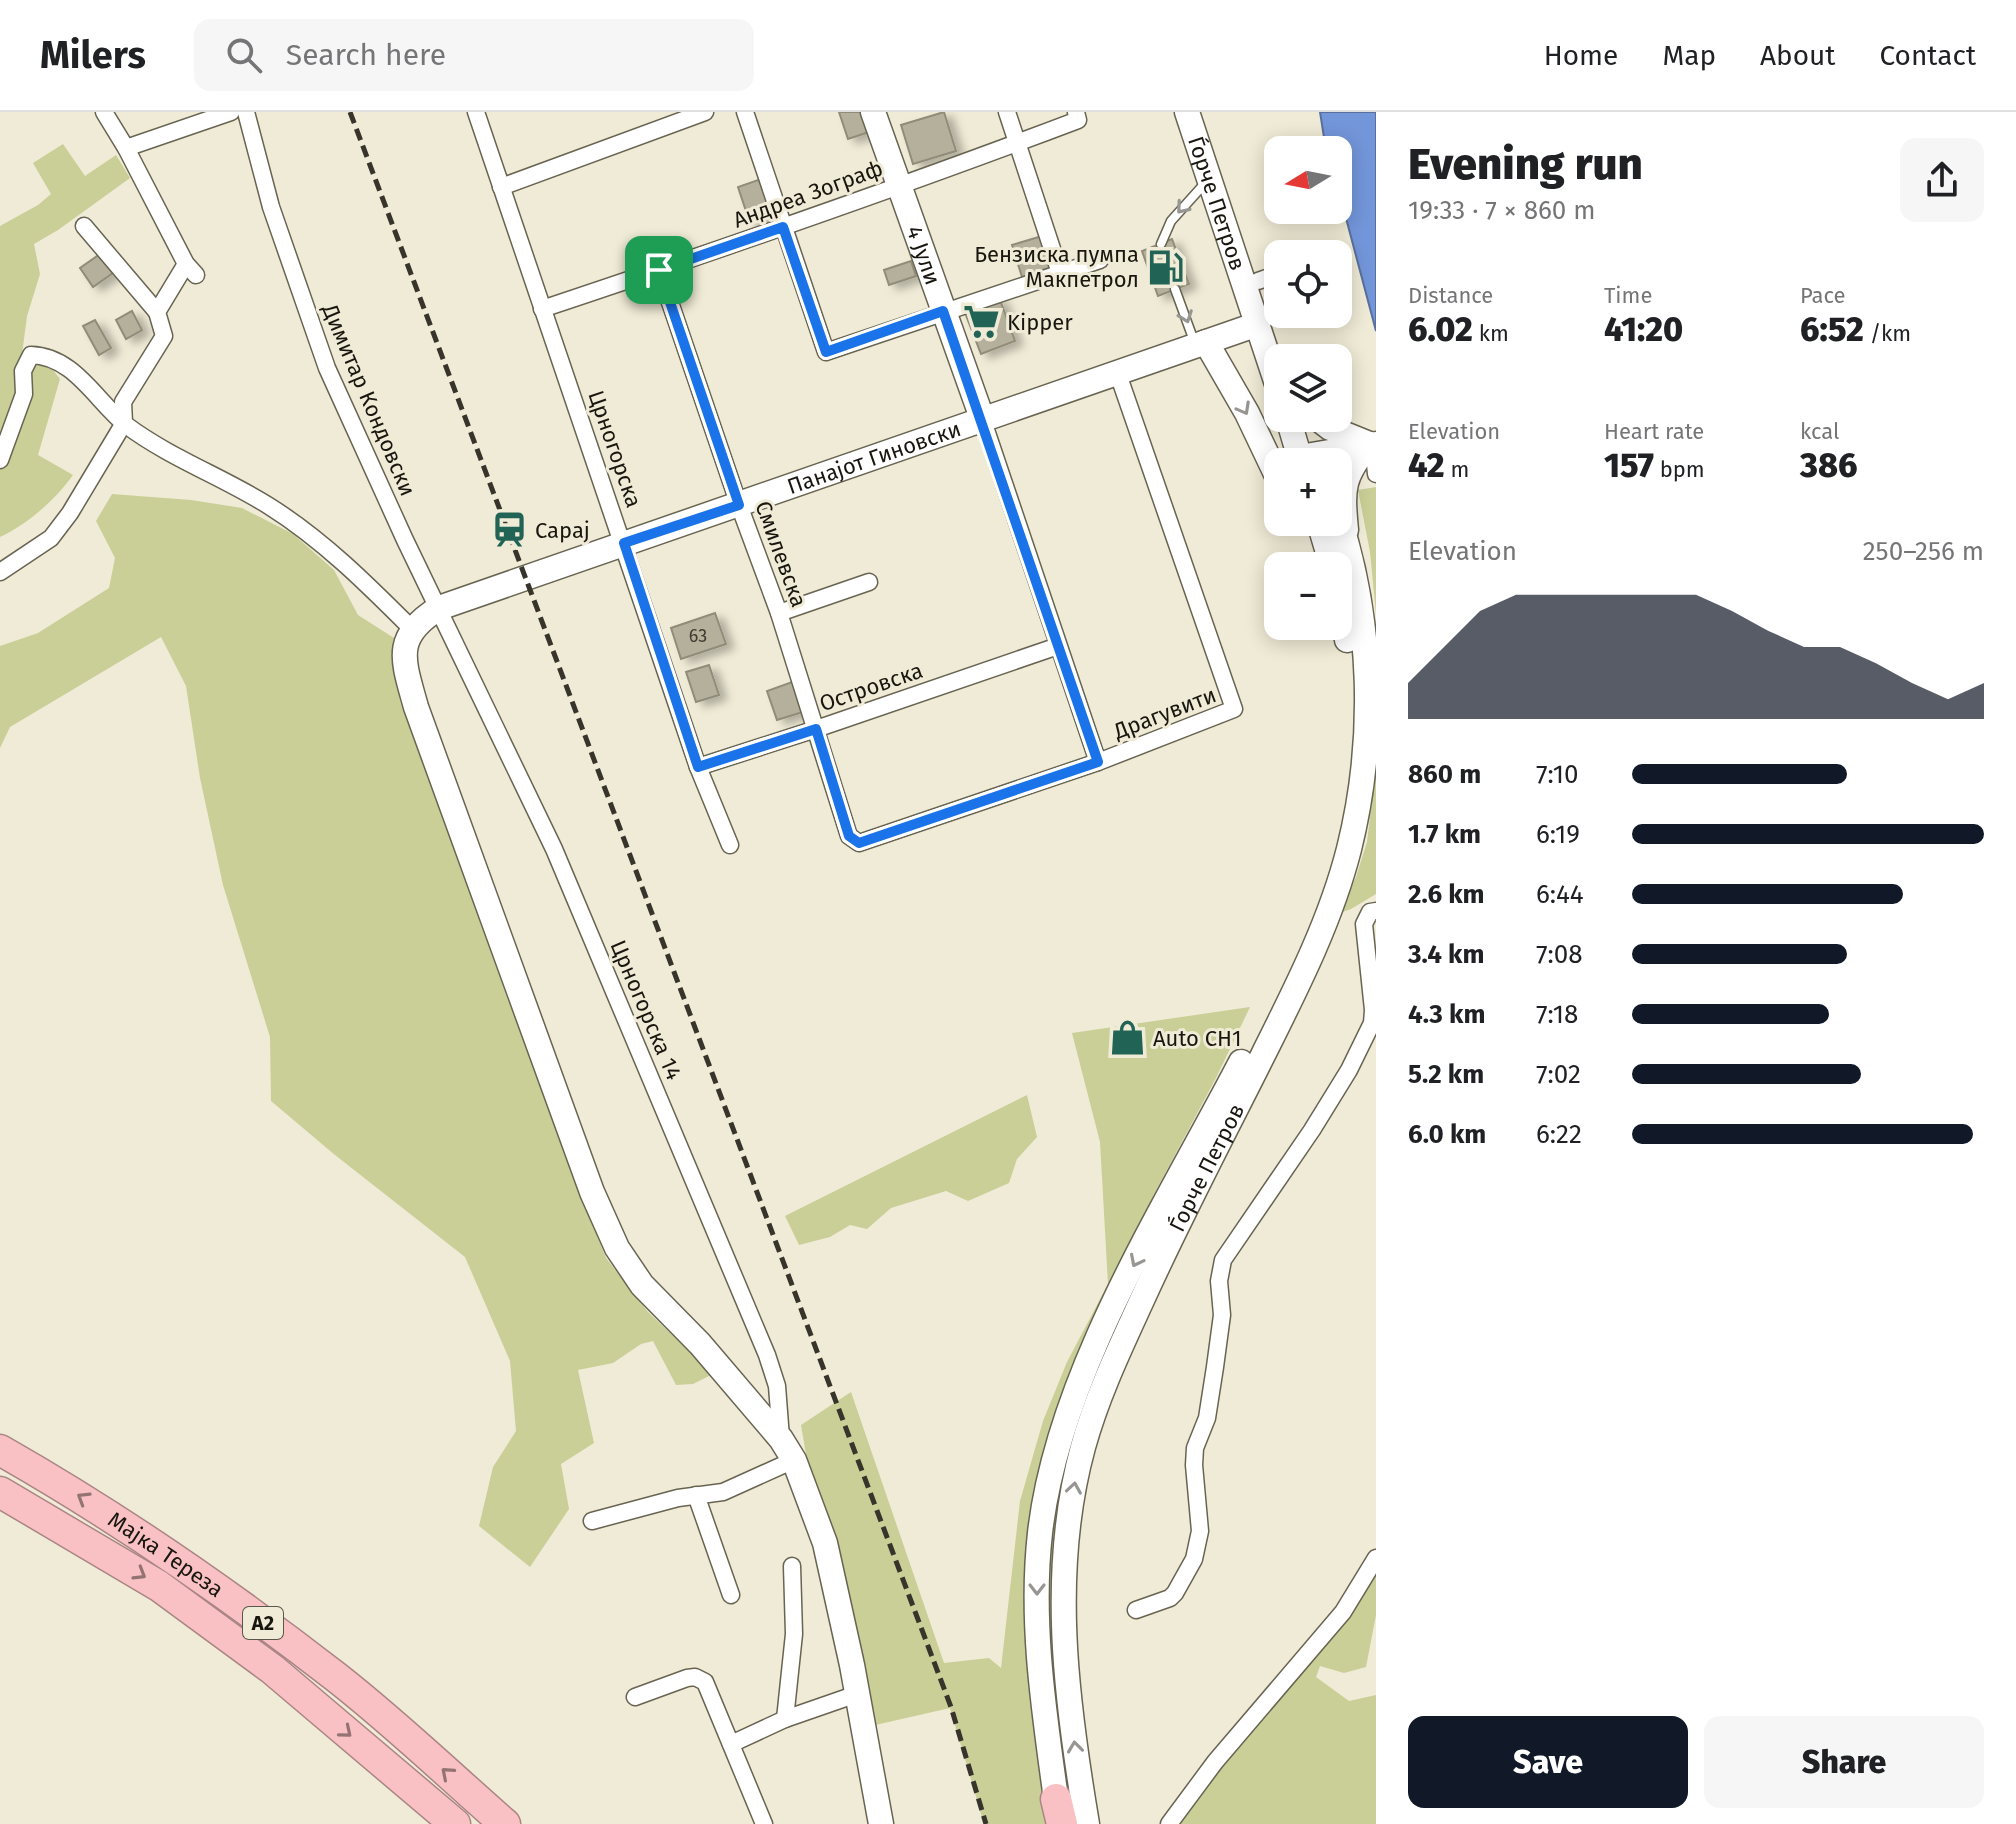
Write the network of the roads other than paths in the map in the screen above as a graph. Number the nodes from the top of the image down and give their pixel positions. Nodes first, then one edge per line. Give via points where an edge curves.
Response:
1 (104, 112) edge
2 (231, 112) edge
3 (246, 112) edge
4 (476, 112) edge
5 (705, 112) edge
6 (745, 112) edge
7 (873, 112) edge
8 (1007, 112) edge
9 (1076, 112) edge
10 (1187, 112) edge
11 (1202, 112) edge
12 (1018, 143) junction
13 (126, 148) junction
14 (1210, 178) junction
15 (898, 185) junction
16 (501, 187) junction
17 (84, 226) dead end
18 (783, 227) junction
19 (1161, 244) dead end
20 (1100, 260) dead end
21 (1264, 267) edge
22 (659, 270) junction
23 (1060, 273) junction
24 (1175, 289) dead end
25 (542, 309) junction
26 (943, 311) junction
27 (157, 312) junction
28 (1264, 319) edge
29 (1264, 322) edge
30 (1201, 344) junction
31 (1118, 374) junction
32 (982, 418) junction
33 (124, 423) junction
34 (1340, 432) edge
35 (1373, 444) edge
36 (1264, 449) edge
37 (1352, 449) edge
38 (0, 460) edge
39 (1376, 474) edge
40 (739, 505) junction
41 (624, 543) junction
42 (1331, 544) edge
43 (0, 572) edge
44 (869, 582) dead end
45 (439, 608) junction
46 (779, 613) junction
47 (412, 629) junction
48 (1346, 640) edge
49 (1058, 646) junction
50 (816, 729) junction
51 (1098, 762) junction
52 (698, 767) junction
53 (866, 840) joint
54 (730, 845) dead end
55 (1376, 911) edge
56 (0, 1450) edge
57 (787, 1450) junction
58 (0, 1492) edge
59 (696, 1495) junction
60 (592, 1521) dead end
61 (1376, 1558) edge
62 (792, 1566) dead end
63 (731, 1595) dead end
64 (1136, 1610) dead end
65 (857, 1694) junction
66 (635, 1697) dead end
67 (785, 1719) junction
68 (731, 1744) junction
69 (1059, 1816) edge
70 (759, 1822) edge
71 (455, 1824) edge
72 (505, 1824) edge
73 (881, 1824) edge
74 (1087, 1824) edge
75 (1169, 1824) edge

1 - 13 street
2 - 13 street
3 - 45 street, Димитар Кондовски via 271,207 327,368
4 - 16 street, Црногорска
5 - 16 street
6 - 18 street
7 - 15 main road, 4 Јули
8 - 12 street
9 - 12 street, Андреа Зограф via 1078,120
10 - 14 main road, Ѓорче Петров
11 - 21 main road, Ѓорче Петров
12 - 15 street, Андреа Зограф
12 - 23 street
13 - 27 street via 191,270
14 -> 19 lane via 1171,221
14 - 28 main road, Ѓорче Петров
15 - 18 street, Андреа Зограф
15 - 26 main road, 4 Јули
16 - 25 street, Црногорска
17 - 27 street
18 - 22 street, Андреа Зограф
18 - 26 street via 826,352
20 - 23 street
22 - 25 street, Андреа Зограф
22 - 40 street, Смилевска
23 - 26 street
24 -> 30 lane
25 - 41 street, Црногорска
26 - 32 main road, 4 Јули
27 - 33 street via 164,336 123,402
29 - 30 main road, Панајот Гиновски
30 - 31 main road, Панајот Гиновски
30 -> 36 main road
31 - 32 main road, Панајот Гиновски
31 - 51 street, Драгувити via 1234,709
32 - 40 main road, Панајот Гиновски
32 - 49 street, 4 Јули
33 - 38 street via 70,369 43,355 31,355 23,371 24,394
33 - 43 street via 51,538
33 - 47 street via 309,532
34 - 35 main road
35 - 37 main road
35 - 39 street
35 - 42 main road via 1348,471
40 - 41 main road, Панајот Гиновски
40 - 46 street, Смилевска
41 - 45 main road, Панајот Гиновски
41 - 52 street, Црногорска
74 -> 42 main road, Ѓорче Петров via 1064,1631 1064,1565 1075,1478 1107,1376 1315,948 1349,850 1364,763 1367,692 1357,588
44 - 46 street
45 - 47 main road, Панајот Гиновски
45 - 57 street, Црногорска 14 via 554,849 757,1328 777,1386
46 - 50 street, Смилевска
47 - 57 main road via 405,646 416,707 617,1248 642,1285 700,1344
48 -> 69 main road, Ѓорче Петров via 1352,738 1338,833 1324,882 1287,973 1122,1289 1054,1461 1040,1530 1036,1588 1040,1673
49 - 50 street, Островска
49 - 51 street, 4 Јули
50 - 52 street, Островска
50 - 53 street, Смилевска via 849,836 859,843
51 - 53 street, Драгувити
52 - 54 street, Црногорска
55 - 64 street via 1364,924 1372,1023 1312,1130 1220,1268 1222,1315 1215,1367 1207,1418 1195,1448 1200,1531 1194,1559 1170,1598
72 -> 56 highway, Мајка Тереза / A2 via 339,1679 263,1622 84,1498
57 - 59 street via 723,1492
57 - 65 main road via 825,1543
58 -> 71 highway, Мајка Тереза / A2 via 159,1586 272,1669
59 - 60 street
59 - 63 street
61 - 75 street via 1343,1612
62 - 67 street via 794,1634
65 - 67 street
65 - 73 main road
66 - 68 street via 687,1678 701,1679 709,1686
67 - 68 street
68 - 70 street

